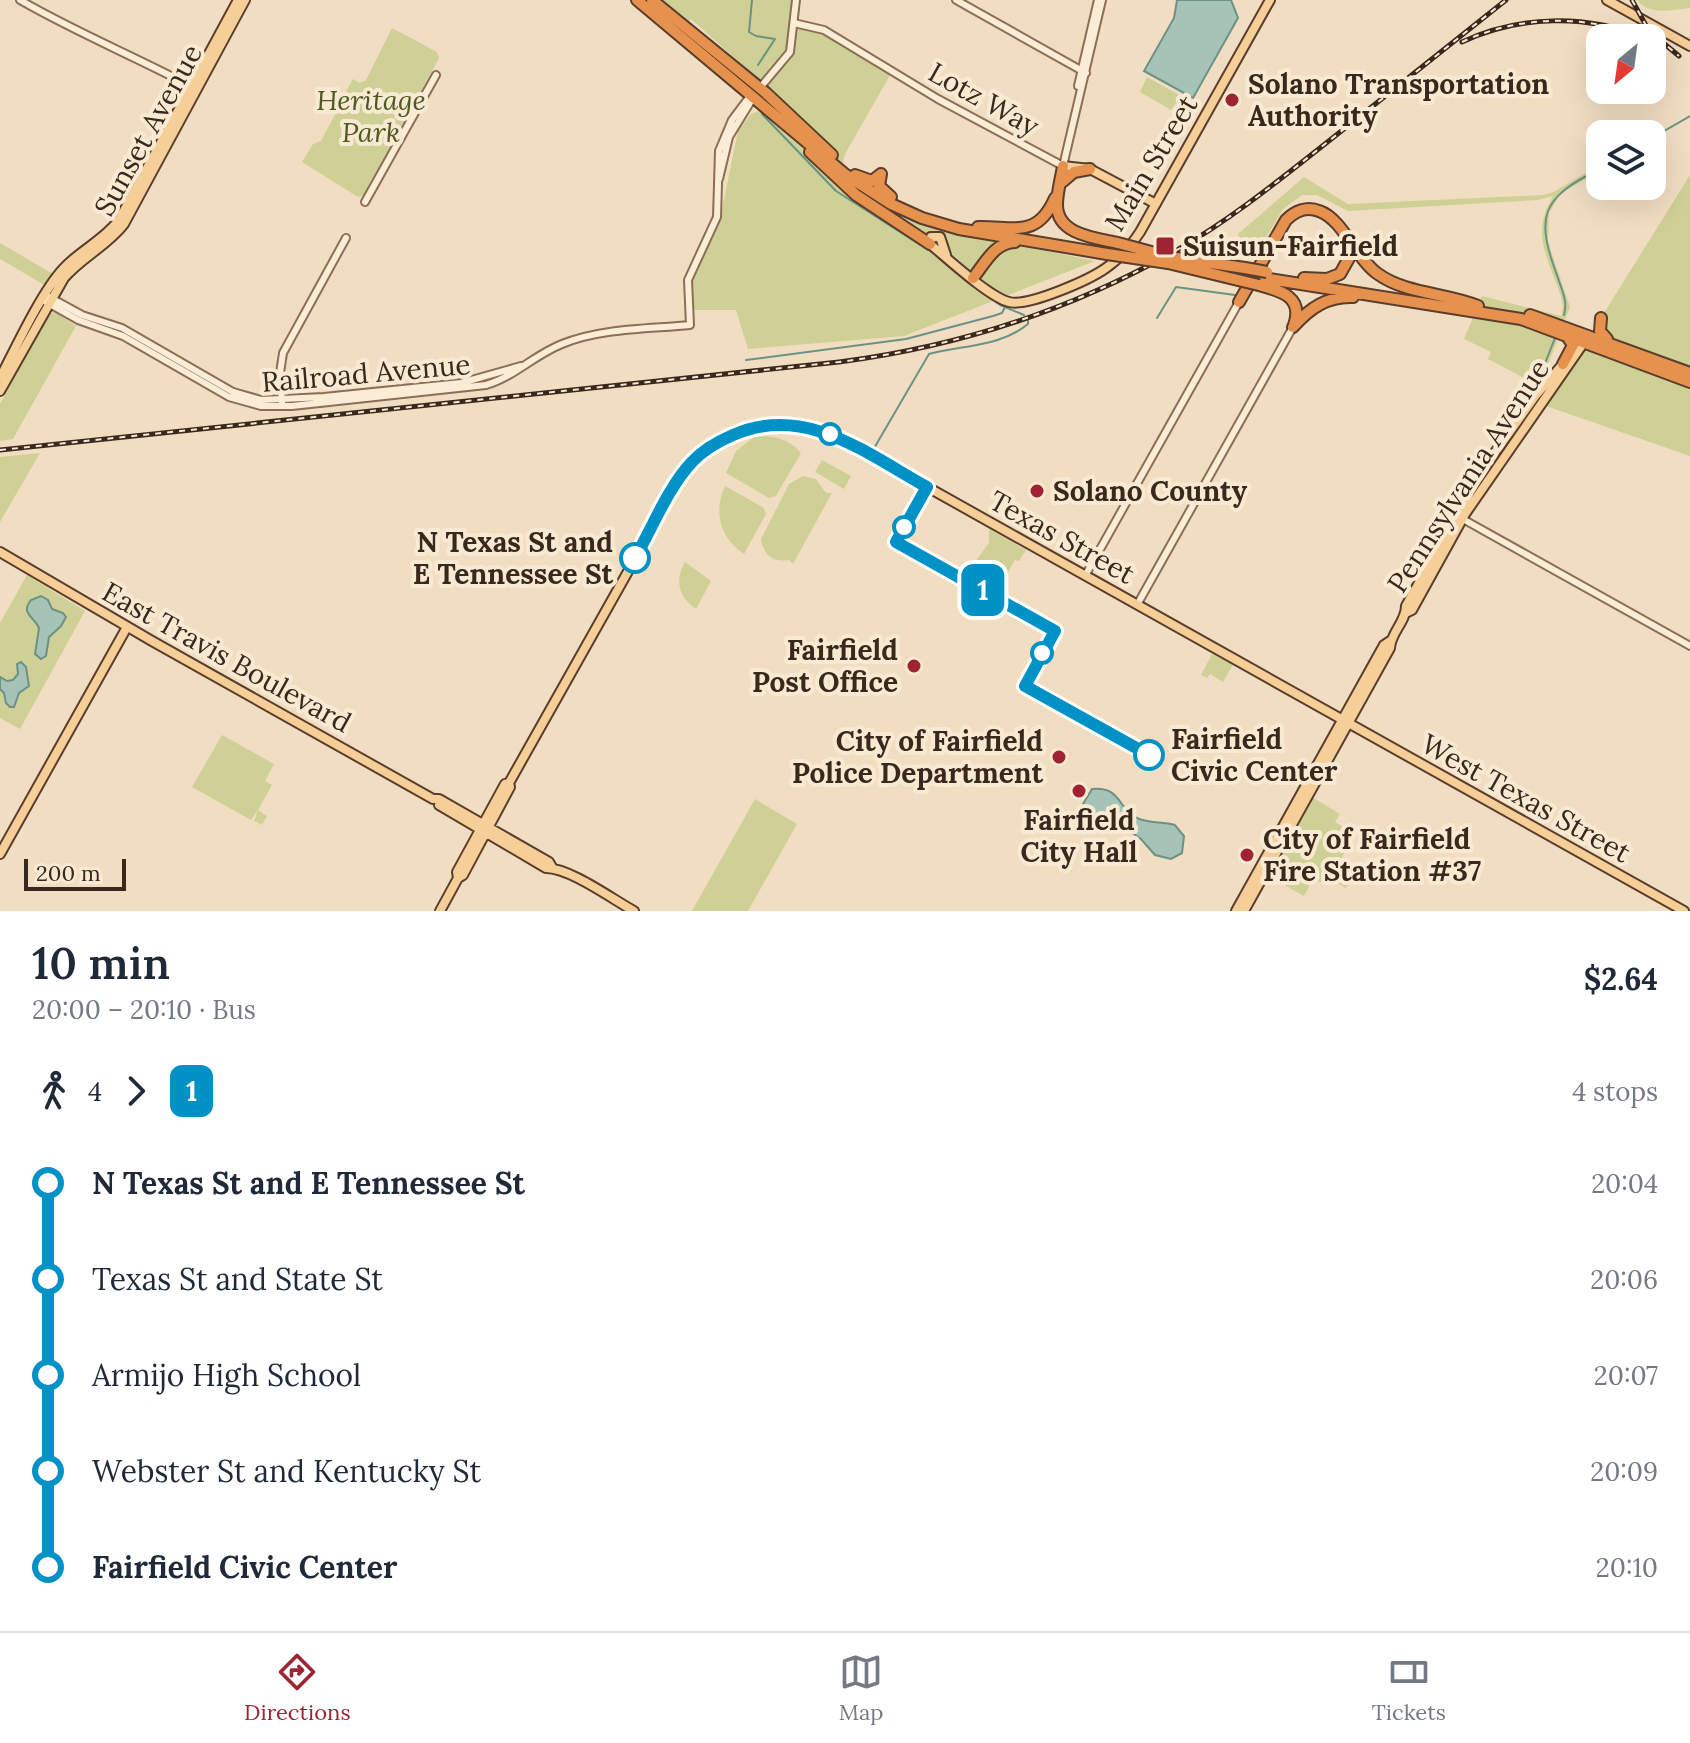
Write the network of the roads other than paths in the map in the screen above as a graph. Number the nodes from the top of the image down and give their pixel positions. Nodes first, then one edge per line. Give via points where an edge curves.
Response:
1 (20, 0) edge
2 (238, 0) edge
3 (245, 0) edge
4 (637, 0) edge
5 (652, 0) edge
6 (796, 0) edge
7 (956, 0) edge
8 (1100, 0) edge
9 (1270, 0) edge
10 (1607, 0) edge
11 (794, 23) junction
12 (1690, 46) edge
13 (1084, 72) junction
14 (436, 75) dead end
15 (173, 77) dead end
16 (756, 93) junction
17 (785, 124) junction
18 (728, 127) junction
19 (729, 137) junction
20 (1063, 166) junction
21 (1090, 169) junction
22 (719, 179) junction
23 (1059, 188) junction
24 (365, 202) dead end
25 (1156, 204) junction
26 (1300, 211) junction
27 (978, 227) junction
28 (346, 238) dead end
29 (1042, 243) junction
30 (930, 244) joint
31 (1112, 248) junction
32 (973, 278) junction
33 (1263, 278) junction
34 (1304, 278) junction
35 (47, 299) junction
36 (1239, 302) joint
37 (1432, 305) junction
38 (1478, 306) junction
39 (1601, 318) dead end
40 (1293, 327) junction
41 (1564, 334) junction
42 (1587, 338) junction
43 (1611, 343) junction
44 (1565, 364) junction
45 (1690, 373) edge
46 (0, 378) edge
47 (1690, 382) edge
48 (0, 391) edge
49 (282, 403) junction
50 (1460, 518) junction
51 (0, 552) edge
52 (1085, 576) junction
53 (1137, 605) junction
54 (127, 627) junction
55 (1690, 646) edge
56 (1345, 722) junction
57 (1315, 776) junction
58 (483, 828) junction
59 (0, 854) edge
60 (440, 911) edge
61 (634, 911) edge
62 (1236, 911) edge
63 (1244, 911) edge
64 (1684, 911) edge

1 - 15 street
2 - 35 main road, Sunset Avenue via 119,220 64,268
3 - 35 main road, Sunset Avenue via 124,224
4 - 16 highway
5 - 16 highway
6 - 11 street
7 - 13 street
8 - 13 street
9 - 25 main road, Main Street
10 - 12 main road
11 - 16 street via 790,52
11 - 20 street, Lotz Way via 824,30
13 - 20 street
14 - 24 street
16 - 17 highway
16 - 18 street
16 - 19 street
16 - 27 highway via 855,175 891,197
17 - 29 highway via 855,181 904,210 959,229
17 - 30 highway via 845,186
18 - 19 street
18 - 22 street via 717,161
19 - 22 street
20 - 21 main road, Lotz Way
20 - 23 highway
21 - 23 highway via 1074,172
21 - 25 main road, Lotz Way
22 - 49 street, Railroad Avenue via 717,217 688,280 690,325 589,336 521,366 461,383
23 - 27 highway via 1044,217 1029,227
23 - 31 highway via 1058,211 1067,227
25 - 32 main road, Main Street via 1134,241 1111,264 1045,295 1009,302
26 - 34 highway via 1327,220 1349,258 1333,278
26 - 36 highway via 1282,225
26 - 38 highway via 1326,214 1365,263 1387,280
27 - 31 highway
28 - 49 street via 283,353
29 - 31 highway
29 - 32 highway via 1003,244
30 - 32 main road, Main Street via 934,236 940,237 946,255
31 - 33 highway, bridge
33 - 34 highway
33 - 37 highway
33 - 40 highway via 1292,299 1297,314
34 - 38 highway
35 - 46 main road, Sunset Avenue
35 - 48 main road, Sunset Avenue
35 - 49 street, Railroad Avenue via 229,397 261,406
36 - 52 street
37 - 40 highway via 1343,297 1315,306
37 - 41 highway via 1521,319
38 - 42 highway via 1535,316
39 - 43 highway via 1601,334
40 - 53 street
41 - 42 highway
41 - 44 highway via 1573,345
42 - 43 highway
42 - 44 main road, Pennsylvania Avenue
42 - 47 highway
43 - 45 highway
44 - 50 main road, Pennsylvania Avenue via 1489,460
50 - 55 street
50 - 56 main road, Pennsylvania Avenue
51 - 54 main road, East Travis Boulevard
52 - 53 main road, Texas Street
52 - 58 main road, Texas Street via 835,435 791,424 745,430 709,448 680,479
53 - 56 main road, Texas Street
54 - 58 main road, East Travis Boulevard
54 - 59 main road
56 - 57 main road, Pennsylvania Avenue
56 - 57 main road, Pennsylvania Avenue
56 - 64 main road, West Texas Street
57 - 62 main road, Pennsylvania Avenue
57 - 63 main road
58 - 60 main road, Texas Street
58 - 61 main road, East Travis Boulevard via 546,868

